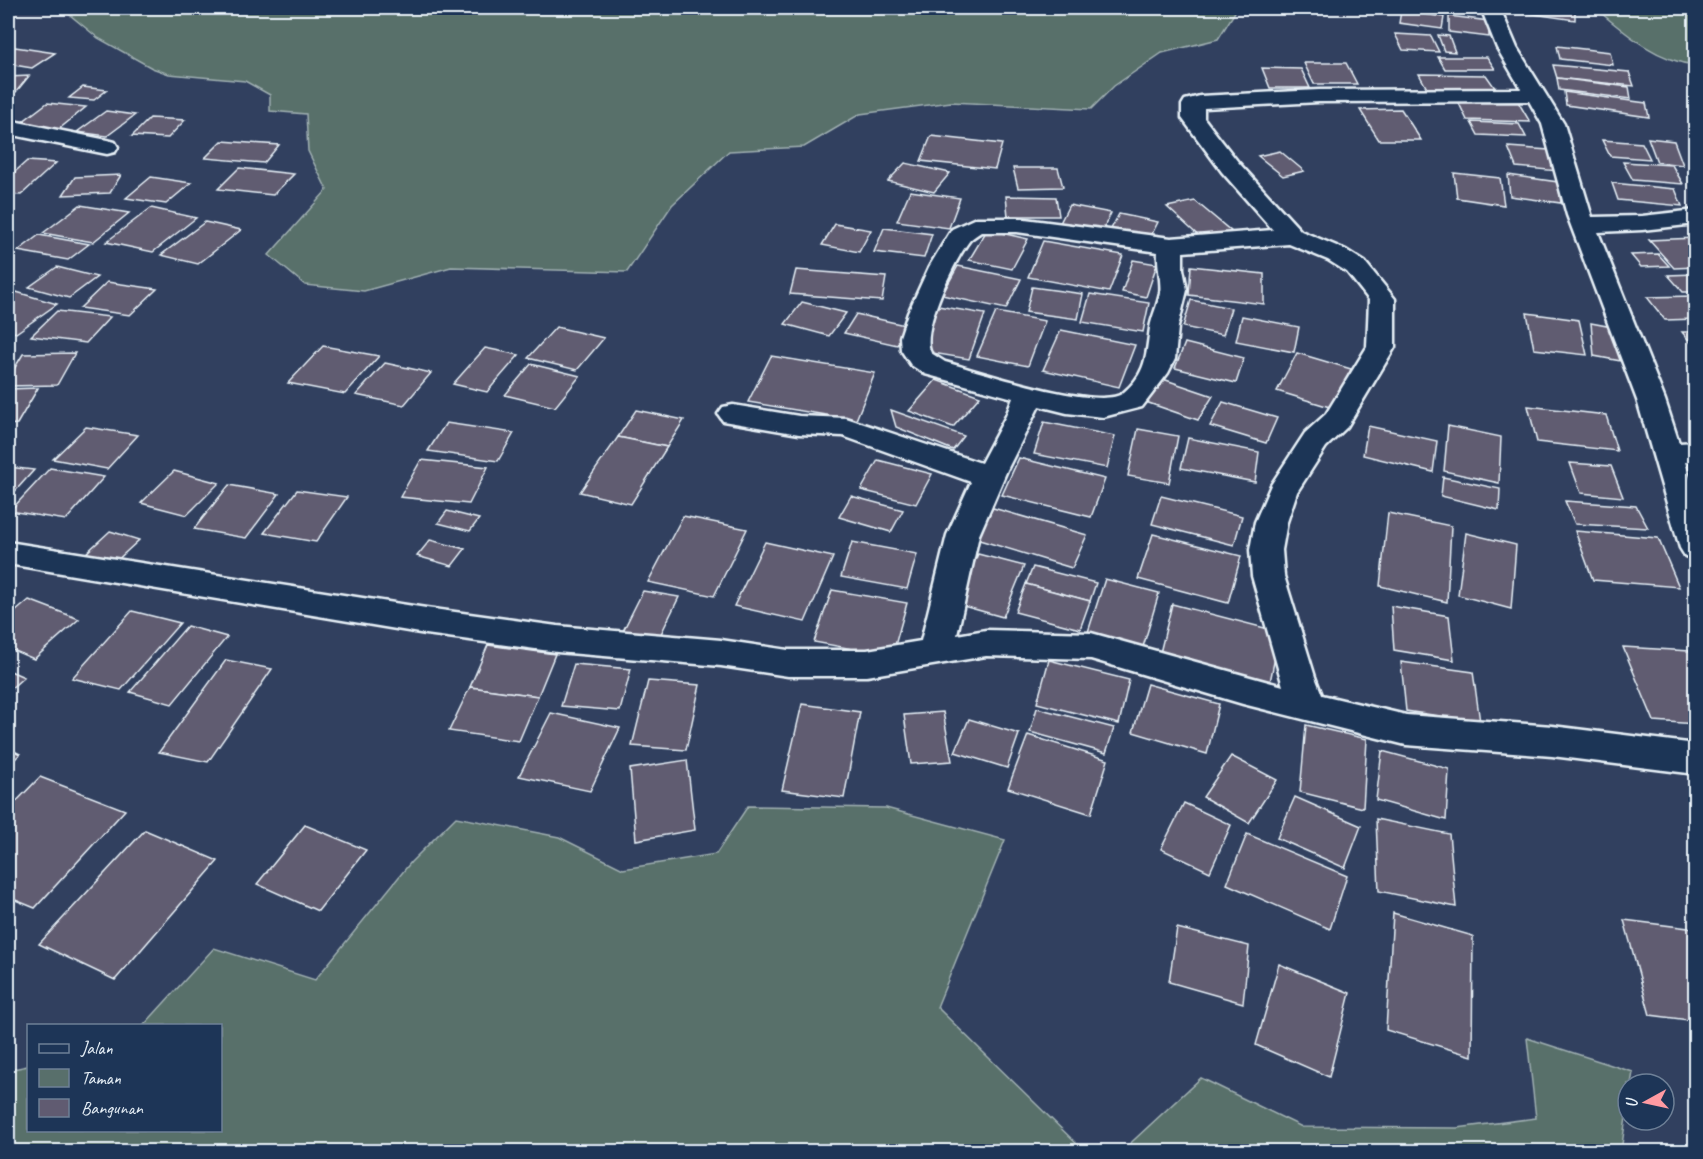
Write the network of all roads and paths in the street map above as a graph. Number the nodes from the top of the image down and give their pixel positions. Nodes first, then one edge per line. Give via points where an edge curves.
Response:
1 (1491, 8) edge
2 (1535, 95) junction
3 (8, 127) edge
4 (107, 147) dead end
5 (1695, 217) edge
6 (1583, 225) junction
7 (1292, 236) junction
8 (1172, 246) junction
9 (1029, 394) junction
10 (733, 414) dead end
11 (1681, 452) edge
12 (989, 477) junction
13 (1695, 548) edge
14 (8, 553) edge
15 (936, 650) junction
16 (1309, 706) junction
17 (1695, 759) edge

1 - 2 street via 1507,48
2 - 6 street via 1553,124
2 - 7 street via 1318,96 1192,105 1193,118 1204,135
3 - 4 street
5 - 6 street
6 - 11 street
7 - 8 street
7 - 16 street via 1356,267 1382,299 1381,347 1337,420 1315,440 1282,492 1271,522 1266,550 1268,576
8 - 9 street via 1170,269 1174,290 1161,359 1132,401 1103,408
8 - 9 street via 1017,225 976,225 961,234 921,313 914,337 915,350 935,368
9 - 12 street
10 - 12 street via 799,425 846,427
11 - 13 street
12 - 15 street via 963,535
14 - 15 street via 557,639 829,665 867,663
15 - 16 street via 986,643 1091,646
16 - 17 street via 1406,730 1552,741

